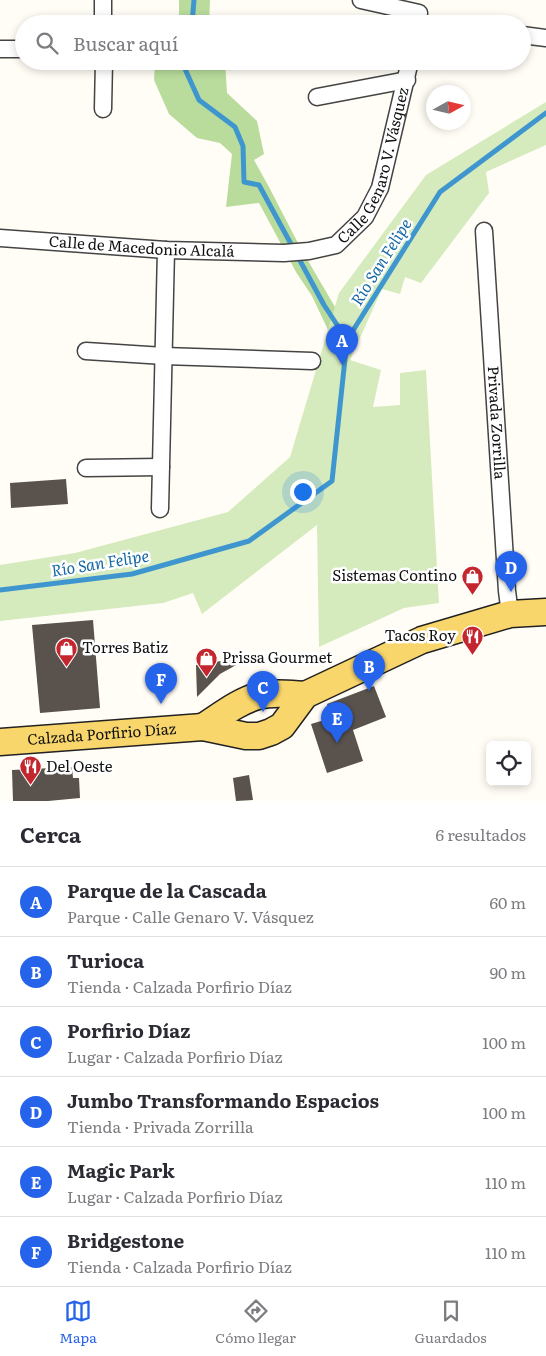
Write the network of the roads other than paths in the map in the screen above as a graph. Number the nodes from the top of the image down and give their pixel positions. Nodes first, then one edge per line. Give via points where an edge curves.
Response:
1 (103, 0) edge
2 (361, 0) edge
3 (419, 12) edge
4 (104, 15) edge
5 (531, 36) edge
6 (546, 38) edge
7 (0, 49) edge
8 (15, 49) edge
9 (104, 70) edge
10 (409, 70) edge
11 (407, 80) junction
12 (317, 97) dead end
13 (104, 109) dead end
14 (484, 231) dead end
15 (0, 238) edge
16 (166, 250) junction
17 (284, 253) joint
18 (86, 352) dead end
19 (164, 356) junction
20 (312, 361) dead end
21 (161, 467) junction
22 (86, 468) dead end
23 (160, 509) dead end
24 (546, 612) edge
25 (510, 614) junction
26 (305, 695) junction
27 (203, 727) junction
28 (0, 742) edge

1 - 4 street
2 - 3 street
5 - 6 street
7 - 8 street
9 - 13 street
10 - 11 street, Calle Genaro V. Vásquez
11 - 12 street
11 - 17 street, Calle Genaro V. Vásquez via 380,188 365,217 336,245
14 - 25 street, Privada Zorrilla
15 - 16 street, Calle de Macedonio Alcalá
16 - 17 street, Calle de Macedonio Alcalá
16 - 19 street
18 - 19 street
19 - 20 street
19 - 21 street
21 - 22 street
21 - 23 street
24 - 25 main road, Calzada Porfirio Díaz
25 - 26 main road, Calzada Porfirio Díaz via 422,640
26 - 27 main road, Calzada Porfirio Díaz via 257,696
26 - 27 main road, Calzada Porfirio Díaz via 282,726 272,732 246,736
27 - 28 main road, Calzada Porfirio Díaz

